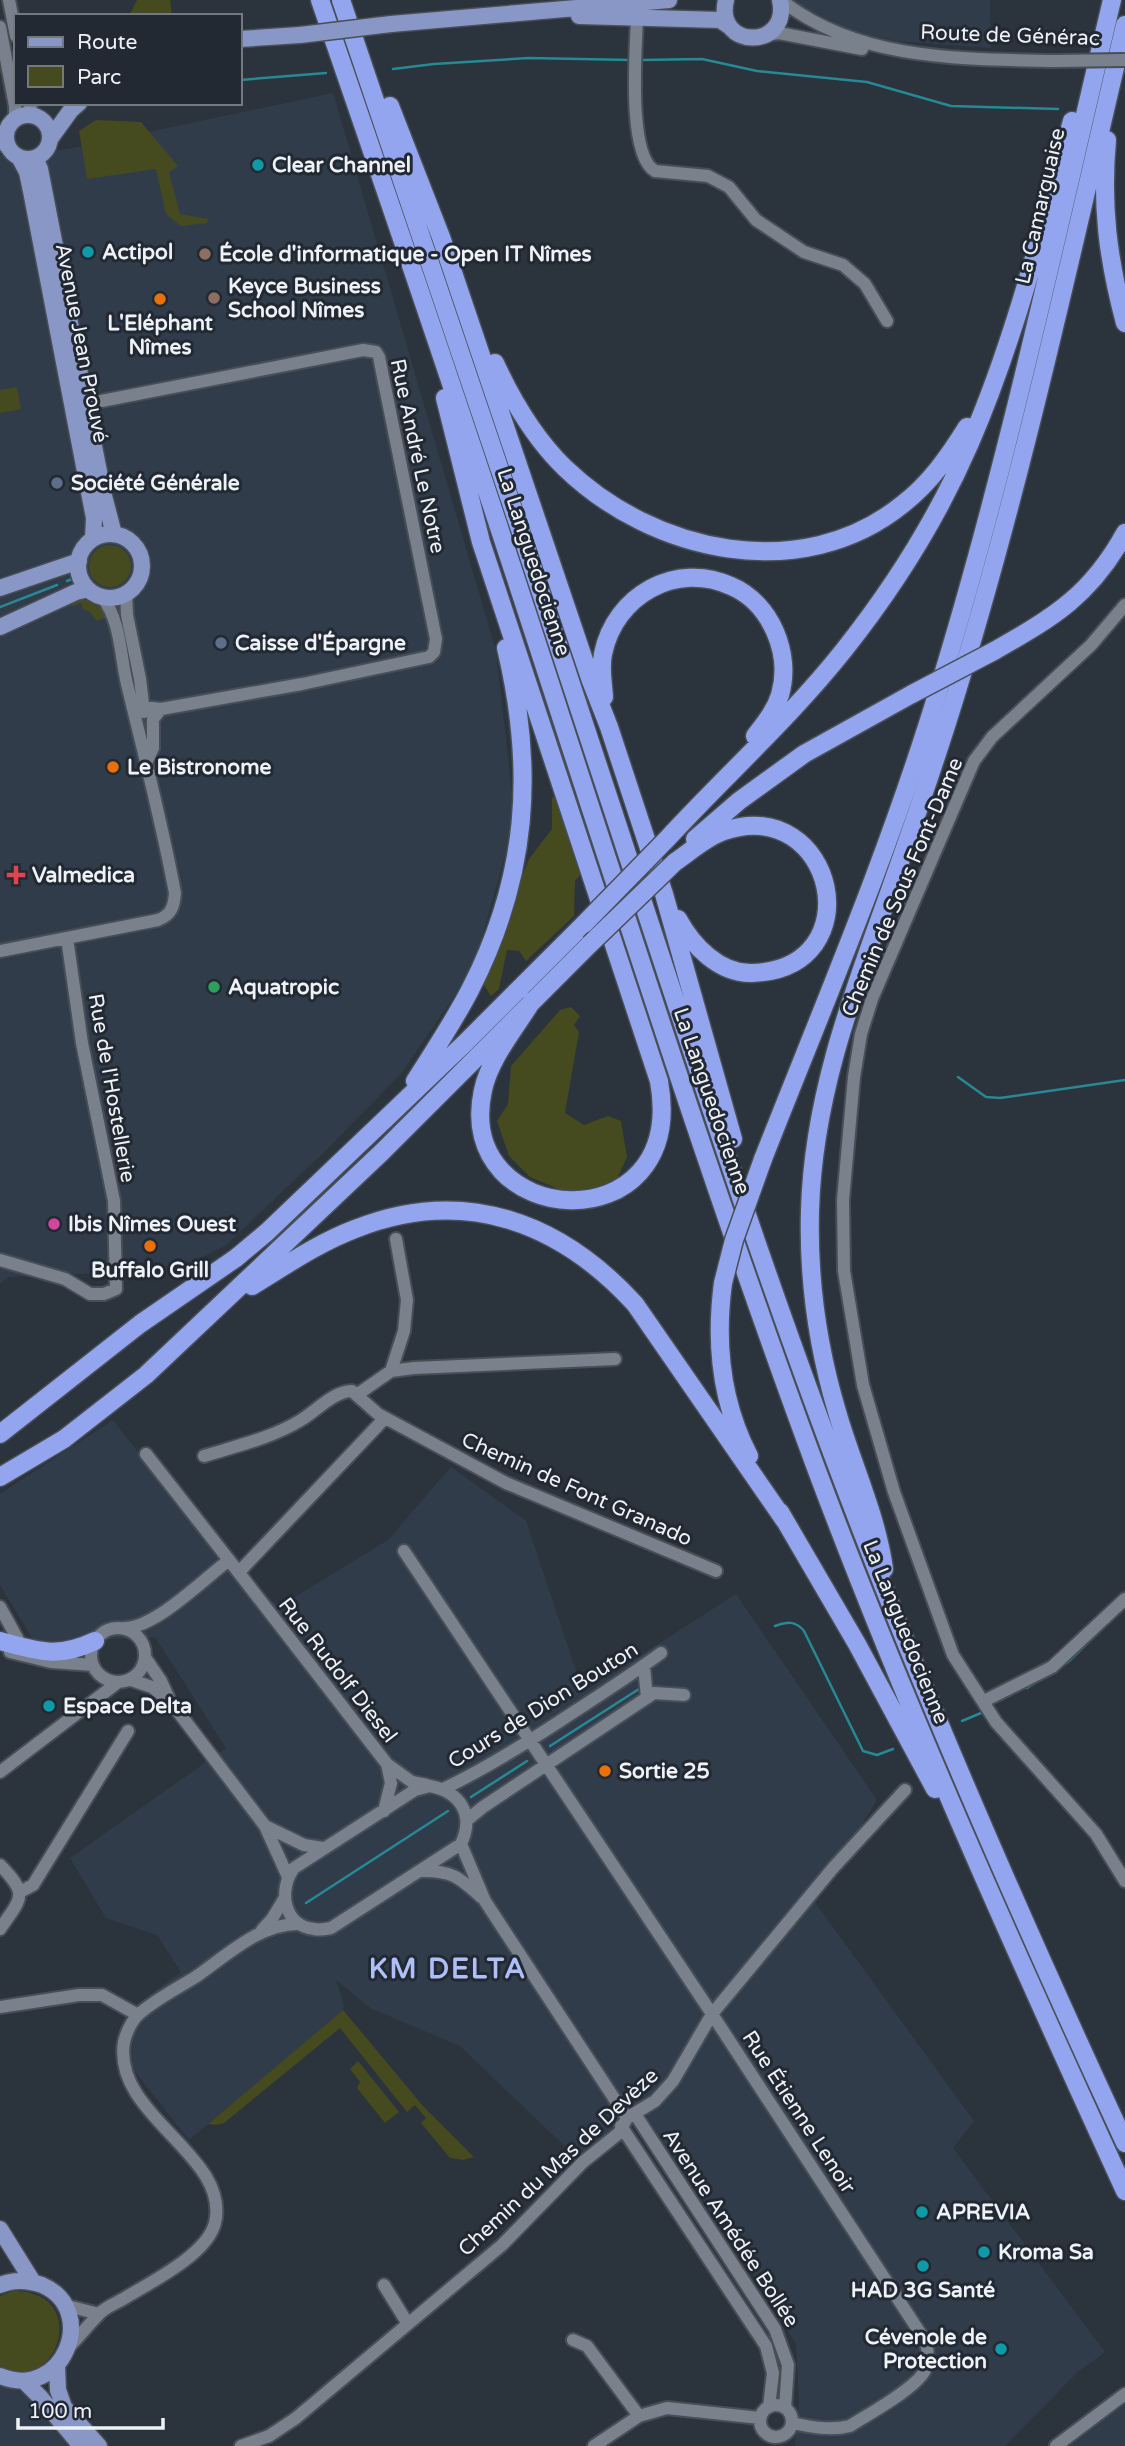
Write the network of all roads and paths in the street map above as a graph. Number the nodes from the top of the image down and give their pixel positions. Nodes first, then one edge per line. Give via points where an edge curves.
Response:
1 (9, 0) edge
2 (320, 0) edge
3 (342, 0) edge
4 (669, 0) edge
5 (680, 0) edge
6 (726, 0) edge
7 (781, 0) edge
8 (1112, 0) edge
9 (631, 7) edge
10 (1116, 23) edge
11 (14, 26) edge
12 (729, 26) junction
13 (0, 27) edge
14 (766, 36) junction
15 (242, 39) edge
16 (894, 50) junction
17 (1125, 59) edge
18 (14, 101) edge
19 (15, 105) edge
20 (75, 106) edge
21 (34, 112) edge
22 (50, 139) junction
23 (12, 141) edge
24 (397, 223) junction
25 (441, 237) junction
26 (887, 321) dead end
27 (1125, 323) edge
28 (1000, 365) junction
29 (79, 405) junction
30 (1125, 533) edge
31 (114, 534) junction
32 (93, 538) junction
33 (481, 542) junction
34 (79, 561) junction
35 (0, 588) edge
36 (95, 593) junction
37 (126, 593) junction
38 (1125, 605) edge
39 (0, 627) edge
40 (143, 707) junction
41 (161, 709) junction
42 (609, 727) junction
43 (148, 762) junction
44 (723, 778) junction
45 (675, 862) junction
46 (664, 894) junction
47 (67, 938) junction
48 (0, 951) edge
49 (532, 1002) junction
50 (390, 1114) junction
51 (396, 1239) dead end
52 (761, 1254) junction
53 (0, 1260) edge
54 (221, 1305) junction
55 (615, 1359) dead end
56 (391, 1371) junction
57 (358, 1394) junction
58 (385, 1418) junction
59 (0, 1434) edge
60 (146, 1454) dead end
61 (204, 1456) dead end
62 (0, 1477) edge
63 (785, 1521) junction
64 (404, 1551) dead end
65 (229, 1560) junction
66 (716, 1571) dead end
67 (239, 1572) junction
68 (1125, 1599) edge
69 (889, 1600) junction
70 (0, 1607) edge
71 (155, 1619) junction
72 (125, 1628) junction
73 (0, 1641) edge
74 (95, 1641) junction
75 (144, 1644) junction
76 (0, 1650) edge
77 (24, 1652) junction
78 (661, 1653) dead end
79 (145, 1660) junction
80 (644, 1666) junction
81 (96, 1670) junction
82 (131, 1680) junction
83 (117, 1683) junction
84 (684, 1695) dead end
85 (647, 1698) junction
86 (92, 1700) junction
87 (984, 1701) junction
88 (170, 1702) junction
89 (128, 1731) dead end
90 (529, 1741) junction
91 (387, 1764) junction
92 (547, 1765) junction
93 (0, 1772) edge
94 (430, 1786) junction
95 (443, 1789) junction
96 (905, 1790) dead end
97 (384, 1812) junction
98 (467, 1820) junction
99 (265, 1826) junction
100 (461, 1843) junction
101 (323, 1848) junction
102 (0, 1865) edge
103 (420, 1871) junction
104 (288, 1877) junction
105 (1125, 1881) edge
106 (989, 1886) junction
107 (20, 1892) junction
108 (284, 1899) junction
109 (485, 1901) junction
110 (299, 1924) junction
111 (0, 1929) edge
112 (254, 1937) junction
113 (0, 2007) edge
114 (712, 2014) junction
115 (138, 2015) junction
116 (628, 2119) junction
117 (1125, 2143) edge
118 (1125, 2192) edge
119 (0, 2220) edge
120 (3, 2234) edge
121 (33, 2282) junction
122 (0, 2285) edge
123 (384, 2285) dead end
124 (64, 2305) junction
125 (99, 2314) junction
126 (408, 2324) junction
127 (573, 2340) dead end
128 (68, 2348) junction
129 (57, 2366) junction
130 (8, 2380) edge
131 (1125, 2394) edge
132 (785, 2408) junction
133 (764, 2412) junction
134 (639, 2416) junction
135 (787, 2434) edge
136 (765, 2439) edge
137 (81, 2446) edge
138 (99, 2446) edge
139 (241, 2446) edge
140 (594, 2446) edge
141 (1056, 2446) edge

1 - 11 street
2 - 24 highway, La Languedocienne
3 - 25 highway via 383,88
3 - 52 highway, La Languedocienne
4 - 9 main road
5 - 9 street via 643,10
6 - 12 main road
7 - 14 main road via 778,24
7 - 16 street, Route de Générac via 824,28
8 - 10 highway, La Camarguaise
9 - 12 main road via 720,20
9 - 15 main road, bridge
9 - 26 street via 636,116 640,150 649,168 708,176 729,187 756,220 804,253 844,265 866,284
10 - 28 highway via 1076,105
10 - 63 highway, La Camarguaise, bridge via 972,575 919,753 763,1159 723,1283 720,1350 729,1407 744,1446
10 - 69 highway via 1034,406 979,618 842,1026 816,1136 810,1249 820,1342 837,1413 881,1545
12 - 14 main road via 742,36
13 - 18 street
14 - 16 street, Route de Générac via 779,33
16 - 17 street, Route de Générac, bridge via 973,59
17 - 27 highway via 1108,125 1103,192 1109,254
19 - 23 street
20 - 21 main road
20 - 22 main road
21 - 22 main road via 46,125
21 - 23 main road via 20,116
22 - 23 main road via 45,150
23 - 29 main road, Avenue Jean Prouvé via 40,169
24 - 33 highway
24 - 106 highway, La Languedocienne via 765,1328 894,1670
25 - 28 highway via 511,396 544,445 580,482 619,510 671,535 713,547 806,548 845,537 889,514 941,466
25 - 42 highway
28 - 44 highway via 954,476 894,582 821,677
29 - 31 main road, Avenue Jean Prouvé
29 - 32 main road, Avenue Jean Prouvé
29 - 41 street, Rue André Le Notre via 363,350 379,357 436,639 434,652 429,657 302,684
30 - 45 highway, bridge via 1106,565 1077,597 1039,626 846,729 772,775 709,825
31 - 32 main road
31 - 37 main road via 132,542 141,559 139,579
32 - 34 main road
33 - 49 highway via 659,1081 662,1123 656,1145 634,1177 612,1192 572,1201 534,1194 505,1173 486,1144 481,1115 484,1087
33 - 50 highway via 522,734 520,838 502,913 484,961 418,1077
34 - 35 main road
34 - 36 main road via 79,571
36 - 37 main road via 110,598
36 - 39 main road via 76,592
36 - 43 street via 114,617
37 - 40 street
38 - 87 street, Chemin de Sous Font-Dame via 1091,645 992,737 974,761 872,999 854,1077 842,1200 844,1271 863,1385 894,1492 953,1655
40 - 41 street
40 - 43 street
41 - 43 street via 153,719
42 - 44 highway via 602,656 611,630 629,603 648,589 679,579 700,578 731,586 770,622 783,672 780,695 768,720
42 - 46 highway
43 - 47 street via 174,907 158,920
44 - 50 highway, bridge via 584,924
45 - 46 highway via 723,831 743,826 763,826 789,835 812,855 823,873 829,907 824,925 818,939 798,959 767,972 747,973 715,961 698,948
45 - 49 highway, bridge
46 - 52 highway
47 - 48 street
47 - 53 street, Rue de l'Hostellerie via 82,1043 114,1201 116,1289 90,1294 65,1279
49 - 54 highway
50 - 59 highway via 236,1258 140,1324
51 - 56 street via 407,1300 404,1331
52 - 69 highway, La Languedocienne
54 - 62 highway via 119,1398 64,1439
54 - 63 highway via 330,1240 393,1216 465,1212 532,1228 596,1265 635,1304
55 - 56 street
56 - 57 street
57 - 58 street, Chemin de Font Granado
57 - 61 street via 338,1394 299,1422
58 - 66 street, Chemin de Font Granado via 506,1483
58 - 67 street
60 - 65 street, Rue Rudolf Diesel
63 - 106 highway
64 - 90 street, Rue Étienne Lenoir
65 - 67 street, Rue Rudolf Diesel
65 - 71 street
67 - 91 street, Rue Rudolf Diesel
68 - 87 street via 1052,1667
69 - 117 highway, La Languedocienne via 1001,1867
70 - 77 street
71 - 72 street
71 - 75 street
72 - 74 street via 108,1630
72 - 75 street
73 - 77 highway
74 - 77 highway via 77,1650
74 - 81 street via 91,1657
75 - 79 street
76 - 77 street
77 - 81 street
78 - 80 street, Cours de Dion Bouton
79 - 82 street
79 - 88 street
80 - 85 street
80 - 90 street, Cours de Dion Bouton
81 - 83 street
81 - 86 street
82 - 83 street
82 - 88 street via 152,1687
83 - 86 street
84 - 85 street via 654,1693
85 - 92 street
86 - 93 street
87 - 105 street, Chemin de Sous Font-Dame via 996,1722 1096,1834
88 - 99 street
89 - 107 street via 33,1885
90 - 92 street, Rue Étienne Lenoir
90 - 95 street, Cours de Dion Bouton
91 - 94 street, Rue Rudolf Diesel via 412,1782
91 - 97 street via 391,1783
92 - 98 street
92 - 114 street, Rue Étienne Lenoir
94 - 95 street, Rue Rudolf Diesel
94 - 97 street via 415,1790
95 - 98 street via 455,1796
96 - 114 street, Chemin du Mas de Devèze via 833,1868
97 - 101 street
98 - 100 street
99 - 101 street via 304,1845
99 - 104 street
100 - 103 street
100 - 109 street, Avenue Amédée Bollée
101 - 104 street
102 - 107 street via 19,1884
103 - 109 street, Avenue Amédée Bollée via 442,1870
103 - 110 street via 331,1928
104 - 108 street
106 - 118 highway, La Languedocienne
107 - 111 street
108 - 110 street
108 - 112 street via 272,1920
109 - 116 street, Avenue Amédée Bollée
110 - 112 street via 276,1926
112 - 115 street
113 - 115 street via 102,1995
114 - 116 street, Chemin du Mas de Devèze via 673,2081 655,2101
114 - 135 street, Rue Étienne Lenoir via 928,2351 926,2369 918,2381 850,2426
115 - 125 street via 125,2035 126,2076 135,2093 206,2176 217,2212 209,2236 197,2250
116 - 126 street, Chemin du Mas de Devèze via 619,2133 583,2162 502,2245
116 - 132 street, Avenue Amédée Bollée via 775,2329 788,2365
116 - 133 street, Avenue Amédée Bollée via 766,2346 773,2373
119 - 120 street
120 - 121 main road
121 - 122 main road
121 - 124 main road via 47,2288
123 - 126 street
124 - 125 street
124 - 128 main road via 71,2332
125 - 128 street
126 - 139 street, Chemin du Mas de Devèze via 296,2418
127 - 134 street via 587,2346
128 - 129 main road
129 - 130 main road via 44,2376
129 - 138 main road via 64,2407
130 - 137 main road via 40,2397
131 - 141 street
132 - 133 street via 777,2405
132 - 135 street via 791,2414
133 - 134 street via 667,2408
133 - 136 street via 760,2423
134 - 140 street
135 - 136 street

